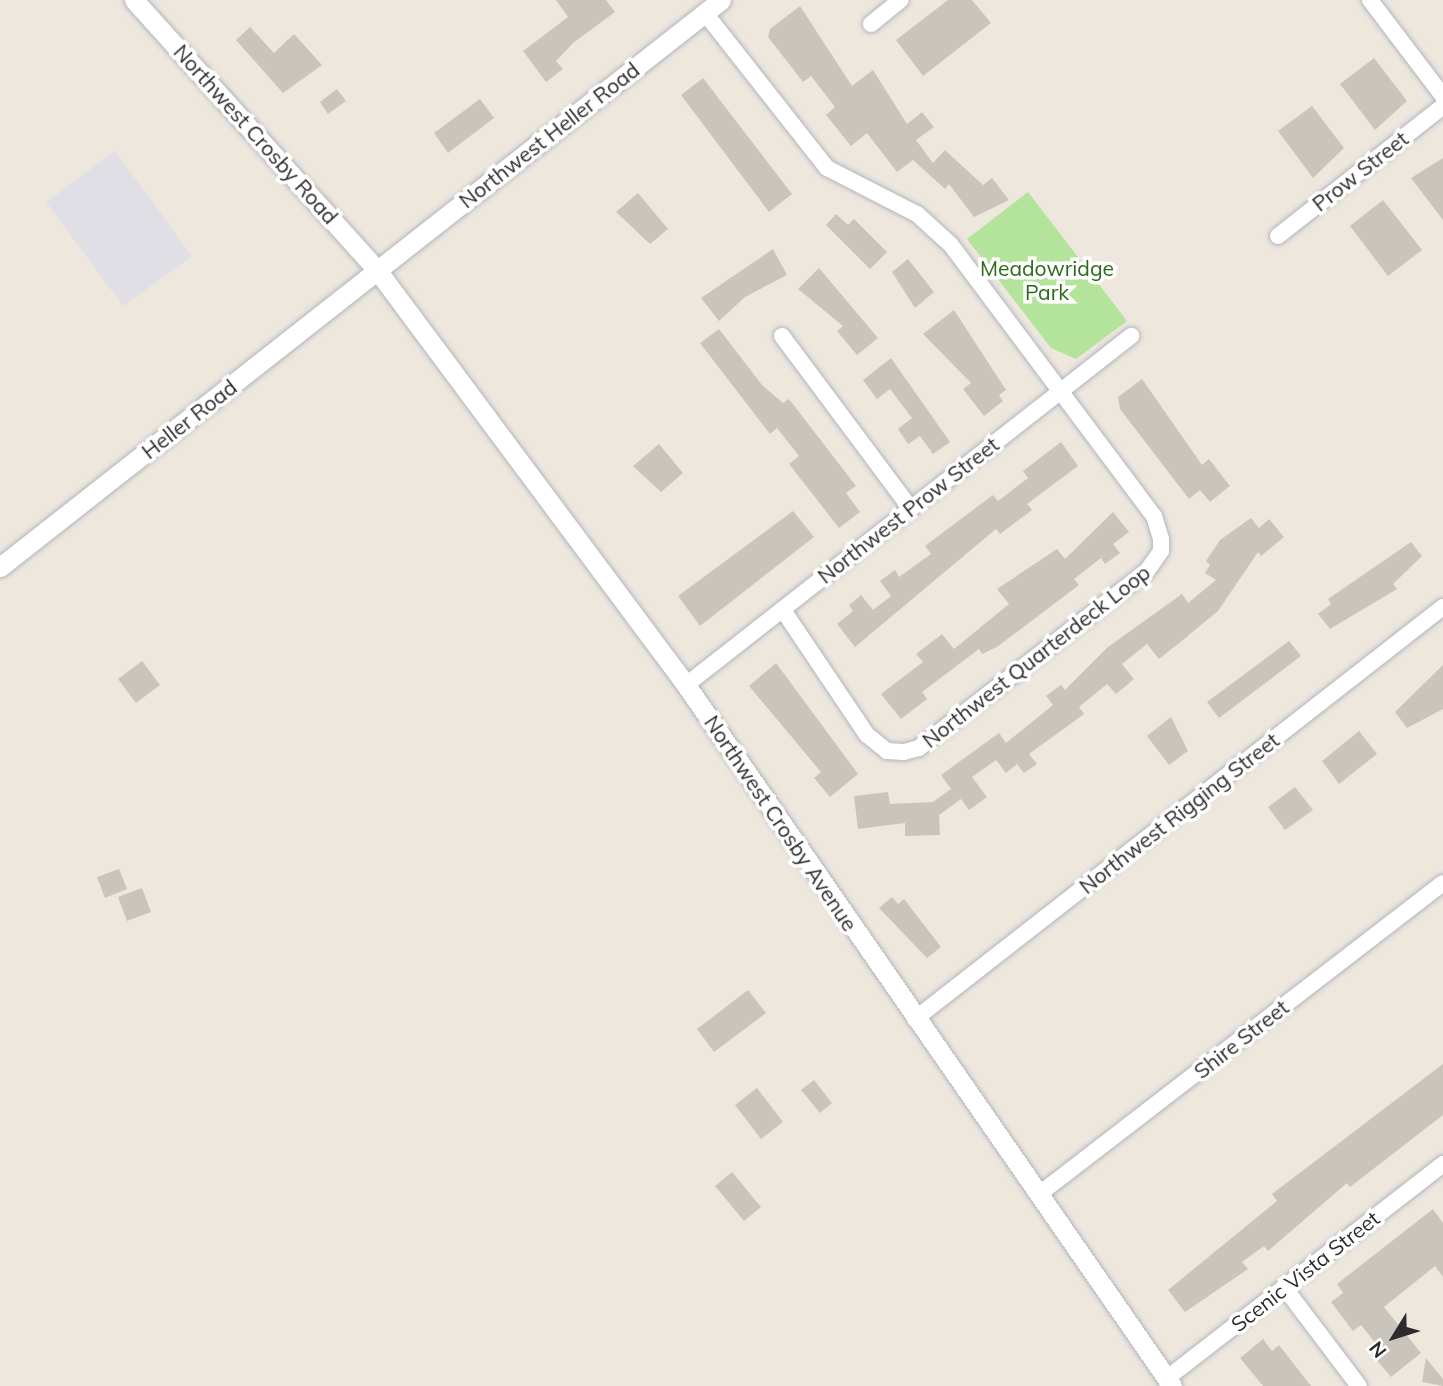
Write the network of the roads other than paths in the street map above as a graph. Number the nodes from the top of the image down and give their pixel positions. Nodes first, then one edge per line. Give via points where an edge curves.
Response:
1 (134, 0) edge
2 (721, 0) edge
3 (901, 0) edge
4 (1370, 0) edge
5 (705, 13) junction
6 (871, 24) dead end
7 (1443, 96) edge
8 (1443, 106) edge
9 (1278, 236) dead end
10 (377, 270) junction
11 (782, 336) dead end
12 (1131, 336) dead end
13 (1060, 391) junction
14 (910, 508) junction
15 (0, 567) edge
16 (1443, 607) edge
17 (783, 610) junction
18 (686, 685) junction
19 (1443, 883) edge
20 (915, 1018) junction
21 (1443, 1164) edge
22 (1038, 1195) junction
23 (1284, 1287) junction
24 (1169, 1382) edge
25 (1359, 1386) edge

1 - 10 street, Northwest Crosby Road
2 - 5 street, Northwest Heller Road
3 - 6 street
4 - 7 street
5 - 10 street, Northwest Heller Road
5 - 13 street, Northwest Quarterdeck Loop via 827,168 917,214 951,245
8 - 9 street, Prow Street
10 - 15 street, Heller Road
10 - 18 street, Northwest Crosby Avenue
11 - 14 street
12 - 13 street, Northwest Prow Street
13 - 14 street, Northwest Prow Street
13 - 17 street, Northwest Quarterdeck Loop via 1159,525 1161,551 1147,571 919,748 904,752 887,751 867,736
14 - 17 street, Northwest Prow Street
16 - 20 street, Northwest Rigging Street
17 - 18 street, Northwest Prow Street
18 - 20 street, Northwest Crosby Avenue
19 - 22 street, Shire Street
20 - 22 street, Northwest Crosby Avenue
21 - 23 street, Scenic Vista Street
22 - 24 street, Northwest Crosby Avenue
23 - 24 street, Scenic Vista Street
23 - 25 street

